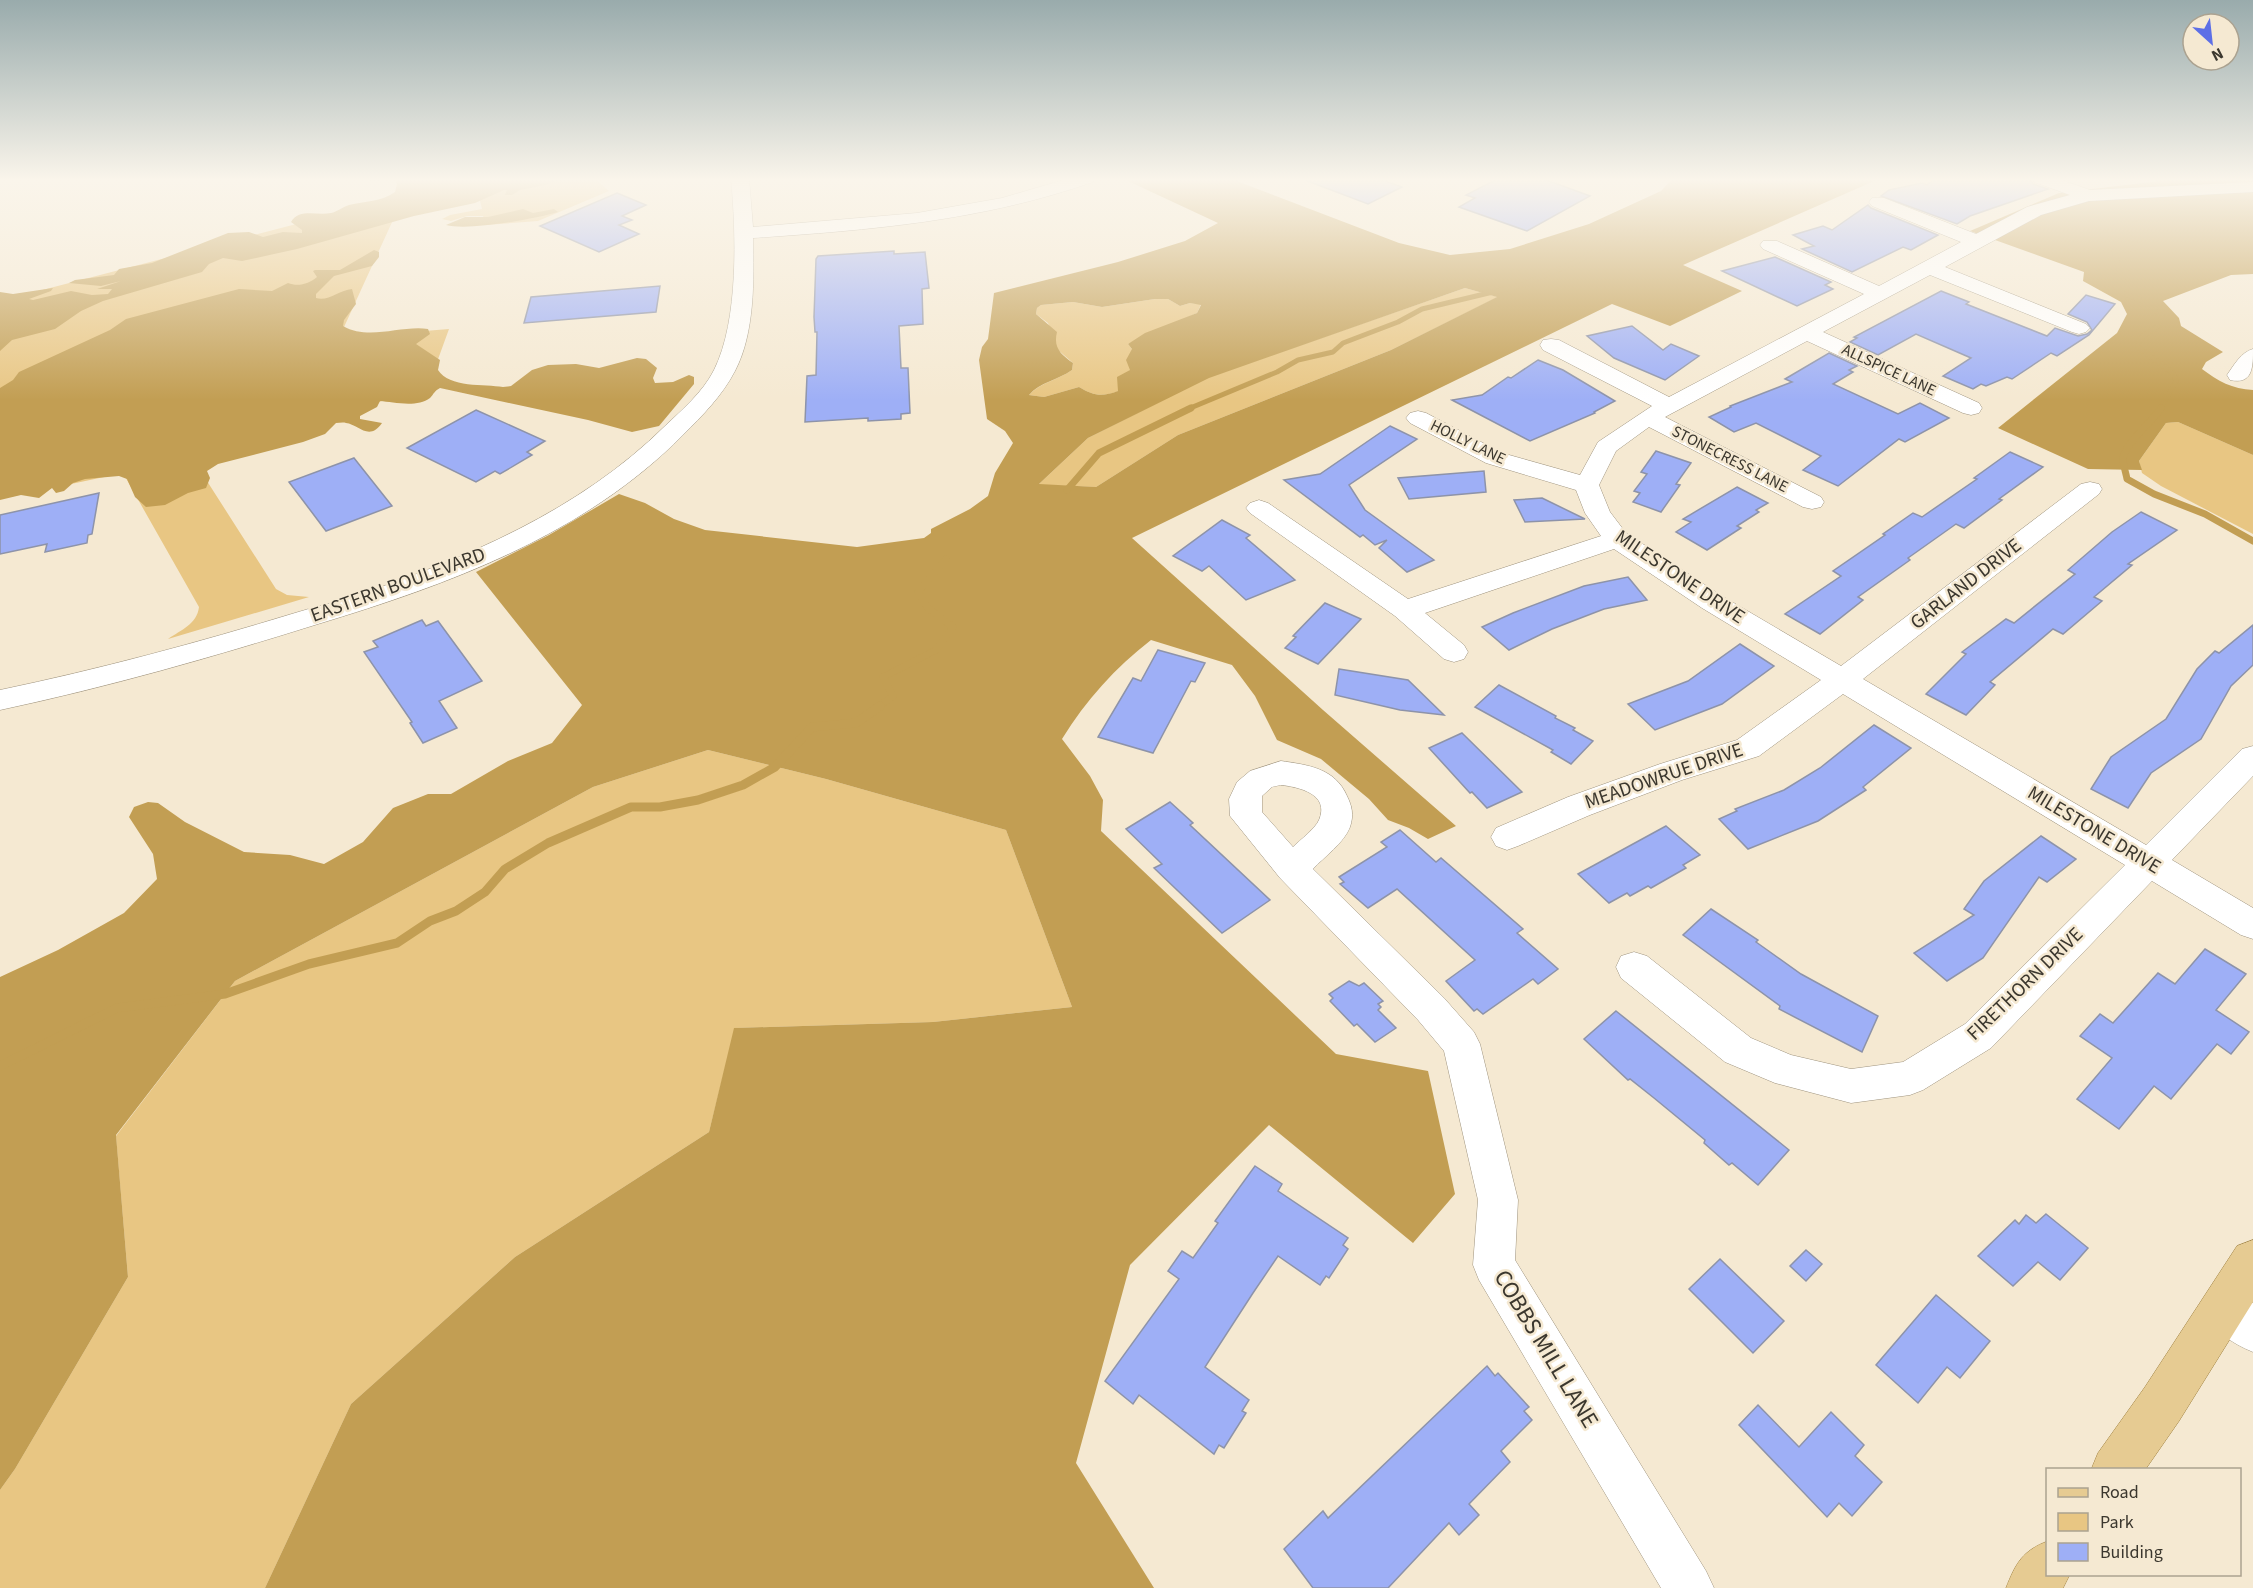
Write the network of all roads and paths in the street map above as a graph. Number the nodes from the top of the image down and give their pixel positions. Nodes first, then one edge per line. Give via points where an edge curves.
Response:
1 (742, 252) edge
2 (1786, 252) edge
3 (1960, 252) edge
4 (1931, 268) junction
5 (1881, 294) junction
6 (2079, 328) dead end
7 (1807, 333) junction
8 (1551, 345) dead end
9 (2253, 356) edge
10 (2238, 375) dead end
11 (1971, 408) dead end
12 (1659, 411) junction
13 (1418, 418) dead end
14 (1587, 485) junction
15 (2090, 489) dead end
16 (1812, 502) dead end
17 (1259, 508) dead end
18 (1617, 539) junction
19 (1405, 610) junction
20 (1454, 652) dead end
21 (1842, 680) junction
22 (0, 700) edge
23 (2253, 757) edge
24 (1507, 837) dead end
25 (2148, 862) junction
26 (1292, 869) dead end
27 (2253, 925) edge
28 (1634, 967) dead end
29 (2253, 1262) edge
30 (2239, 1319) edge
31 (2116, 1468) edge
32 (2046, 1569) edge
33 (1689, 1588) edge
34 (2032, 1588) edge

1 - 22 street, EASTERN BOULEVARD via 738,329 726,368 706,398 675,432 644,460 578,506 497,549 365,602 131,670
2 - 5 street
3 - 4 street
4 - 5 street
4 - 6 street
5 - 7 street
7 - 11 street, ALLSPICE LANE
7 - 12 street
8 - 12 street, STONECRESS LANE
9 - 10 street
12 - 14 street via 1606,447
12 - 16 street, STONECRESS LANE
13 - 14 street, HOLLY LANE via 1494,458
14 - 18 street, MILESTONE DRIVE via 1598,513
15 - 21 street, GARLAND DRIVE
17 - 19 street
18 - 19 street
18 - 21 street, MILESTONE DRIVE
19 - 20 street
21 - 24 street, MEADOWRUE DRIVE via 1748,748 1671,772
21 - 25 street, MILESTONE DRIVE
23 - 25 street, FIRETHORN DRIVE
25 - 27 street, MILESTONE DRIVE
25 - 28 street, FIRETHORN DRIVE via 1978,1036 1910,1078 1851,1086 1788,1071 1738,1050
26 - 33 street, COBBS MILL LANE via 1461,1044 1498,1200 1494,1265
29 - 30 main road
30 - 31 main road via 2162,1404
32 - 34 main road

